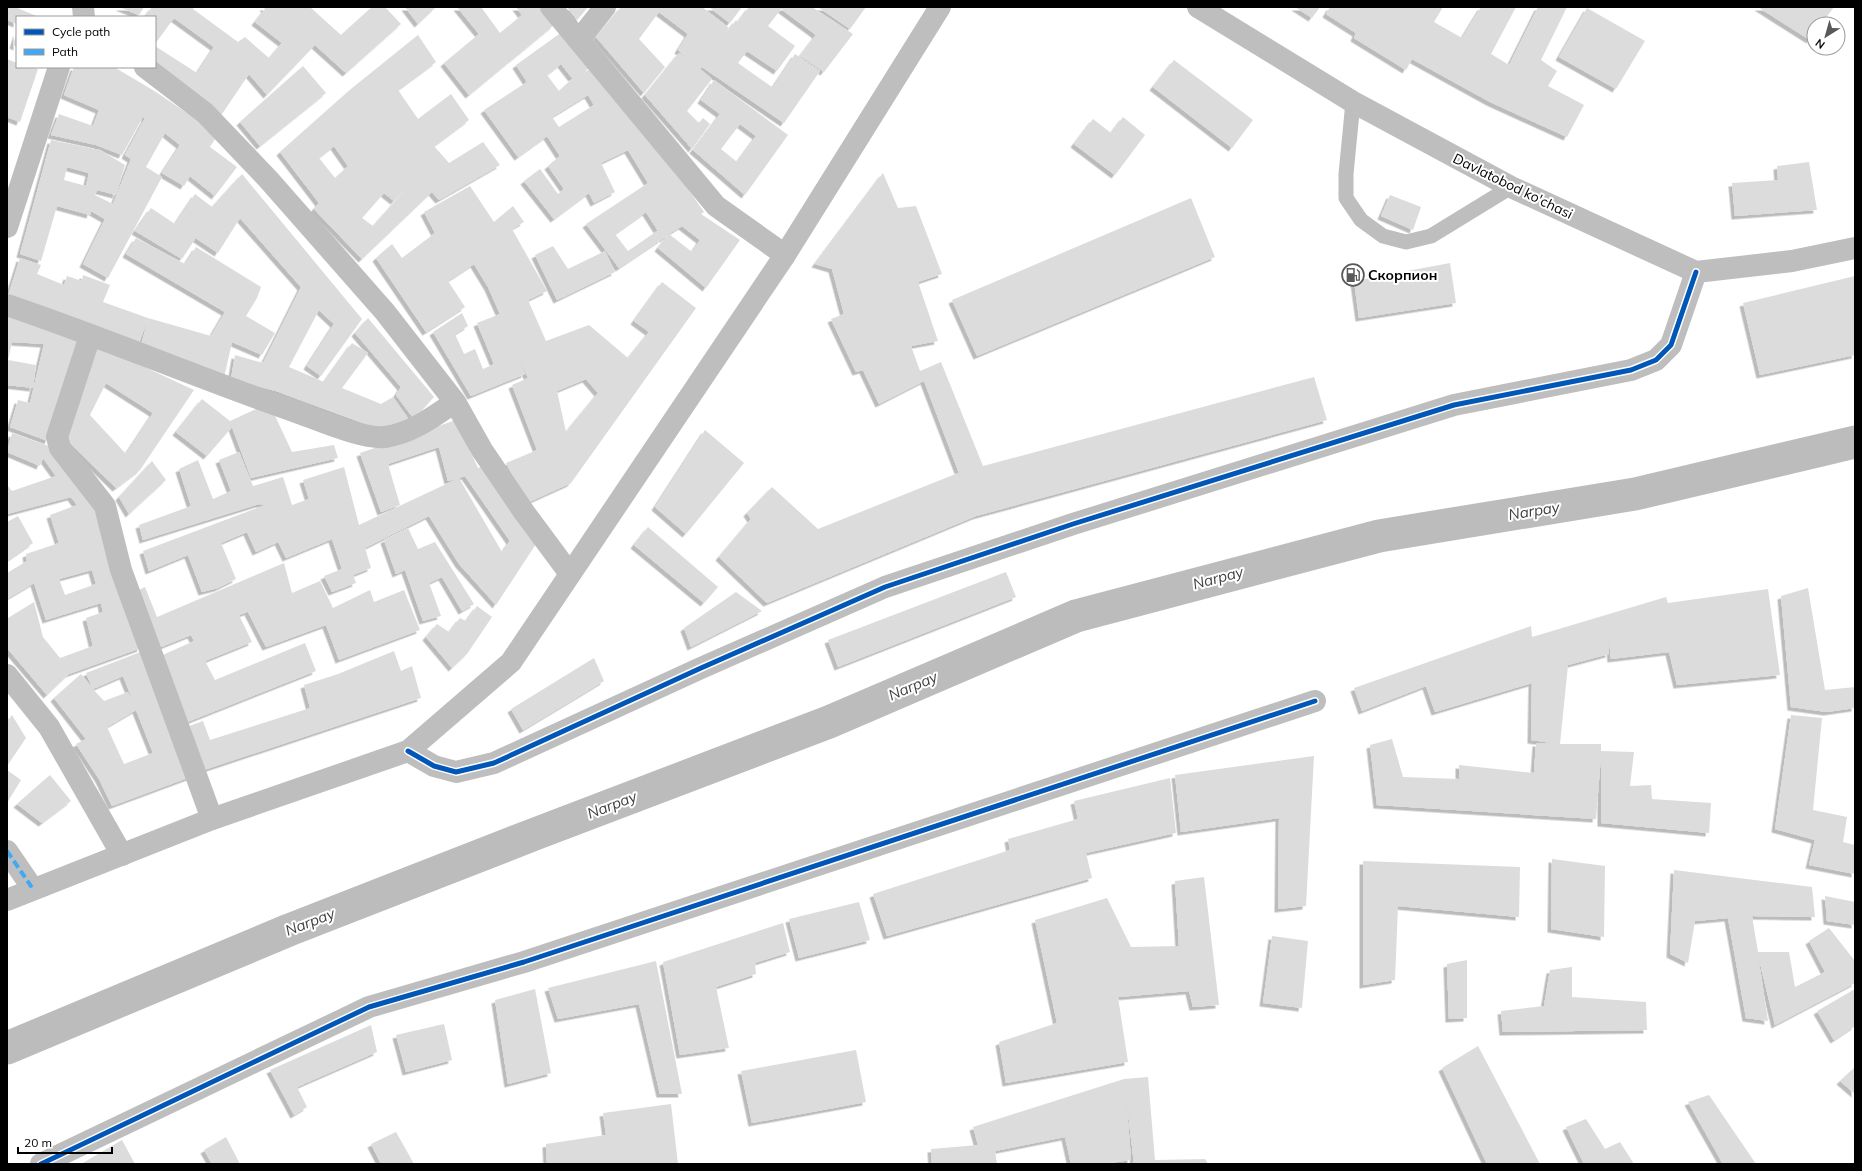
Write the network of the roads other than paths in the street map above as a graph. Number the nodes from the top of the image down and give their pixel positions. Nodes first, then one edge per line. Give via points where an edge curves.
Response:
1 (551, 7) edge
2 (605, 7) edge
3 (940, 7) edge
4 (1198, 7) edge
5 (579, 40) junction
6 (59, 68) edge
7 (146, 68) edge
8 (1353, 102) junction
9 (15, 175) edge
10 (1511, 187) junction
11 (7, 227) edge
12 (1855, 248) edge
13 (785, 255) junction
14 (1696, 272) junction
15 (7, 305) edge
16 (90, 336) junction
17 (455, 402) junction
18 (570, 574) junction
19 (7, 675) edge
20 (1314, 701) dead end
21 (408, 751) junction
22 (212, 819) junction
23 (7, 851) edge
24 (122, 854) junction
25 (33, 889) junction
26 (7, 900) edge
27 (41, 1164) edge

1 - 5 street
2 - 5 street
3 - 13 street
4 - 8 street, Davlatobod ko'chasi
5 - 13 street via 716,206
6 - 9 street
7 - 17 street via 205,113 268,179 385,312
8 - 10 street, Davlatobod ko'chasi
8 - 10 lane via 1346,198 1361,220 1383,236 1406,242 1431,236
9 - 11 street
10 - 14 street, Davlatobod ko'chasi
12 - 14 street via 1792,261
13 - 18 street
14 - 21 street via 1671,345 1656,360 1631,370 1454,405 1073,524 885,587 494,763 456,772 434,766
15 - 16 street
16 - 17 street via 220,386 355,433 384,437 414,429
16 - 22 street via 57,437 60,448 105,506 121,570
17 - 18 street via 482,450
18 - 21 street via 511,662
19 - 24 street via 49,727
20 - 27 street via 524,962 369,1007
21 - 22 street
22 - 24 street
23 - 25 street
24 - 25 street
25 - 26 street

